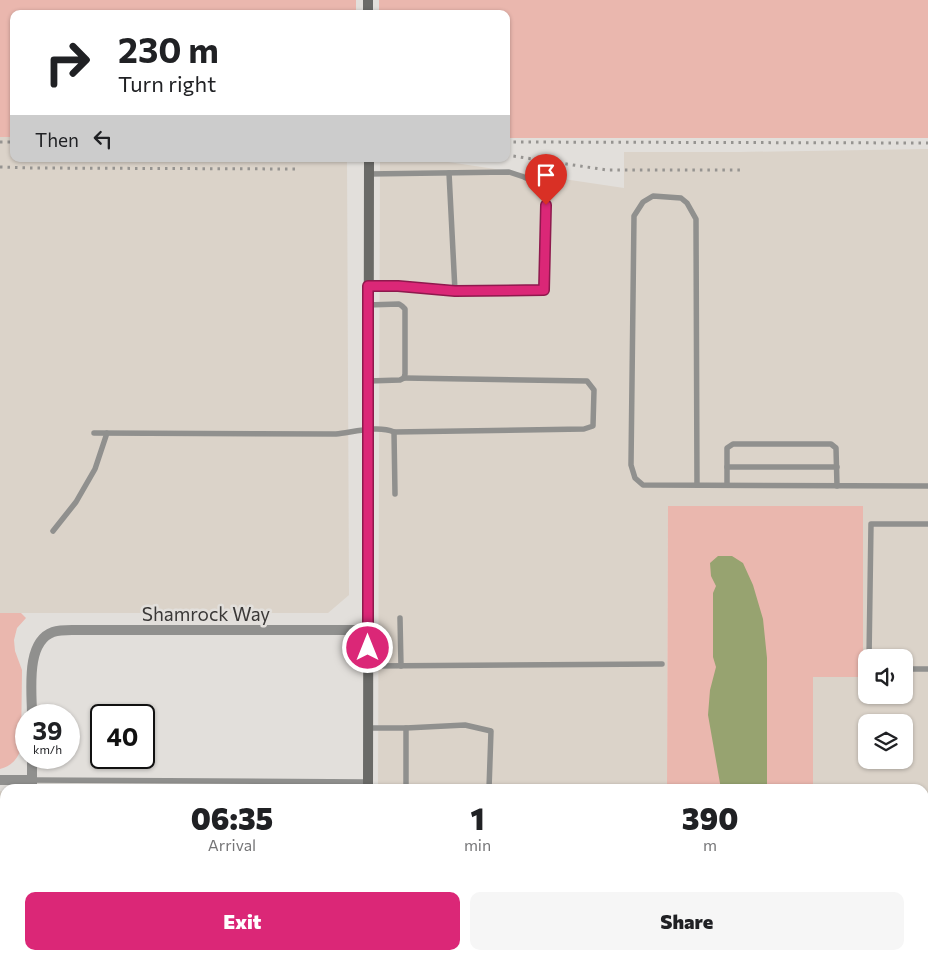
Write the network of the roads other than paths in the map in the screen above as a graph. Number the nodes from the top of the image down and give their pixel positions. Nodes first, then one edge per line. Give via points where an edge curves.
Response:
1 (369, 162) edge
2 (449, 173) junction
3 (368, 174) junction
4 (368, 286) junction
5 (455, 291) junction
6 (368, 305) junction
7 (404, 378) junction
8 (368, 381) junction
9 (368, 430) junction
10 (394, 432) junction
11 (94, 433) dead end
12 (107, 433) junction
13 (727, 467) junction
14 (837, 467) junction
15 (698, 484) junction
16 (727, 485) junction
17 (837, 486) junction
18 (928, 486) edge
19 (394, 494) dead end
20 (928, 524) edge
21 (53, 532) dead end
22 (400, 618) dead end
23 (368, 630) junction
24 (870, 649) edge
25 (662, 664) dead end
26 (368, 666) junction
27 (401, 666) junction
28 (913, 669) edge
29 (928, 669) edge
30 (32, 704) edge
31 (368, 728) junction
32 (406, 728) junction
33 (32, 769) edge
34 (0, 780) edge
35 (32, 784) edge
36 (368, 784) edge
37 (406, 784) edge
38 (489, 784) edge

1 - 3 street
2 - 3 lane
2 - 5 lane
2 - 5 lane via 509,172 547,188 544,290
3 - 4 street
4 - 5 lane
4 - 6 street
6 - 7 lane via 399,304 405,309
6 - 8 street
7 - 8 lane
7 - 10 lane via 587,381 594,390 593,426
8 - 9 street
9 - 10 lane
9 - 12 lane via 336,434
9 - 23 street
10 - 19 lane
11 - 12 lane
12 - 21 lane via 95,469
13 - 14 lane
13 - 14 lane via 727,448 733,444 831,444 836,448
13 - 16 lane
14 - 17 lane
15 - 15 lane via 696,219 681,198 653,196 643,202 634,216 631,465 643,485
15 - 16 lane
16 - 17 lane
17 - 18 lane
20 - 24 lane via 871,524
22 - 27 lane
23 - 26 street
23 - 30 street, Shamrock Way via 52,632 34,651
25 - 27 lane
26 - 27 lane
26 - 31 street
28 - 29 lane
31 - 32 lane
31 - 36 street
32 - 37 lane
32 - 38 lane via 465,725 490,731
33 - 35 street
34 - 35 street

